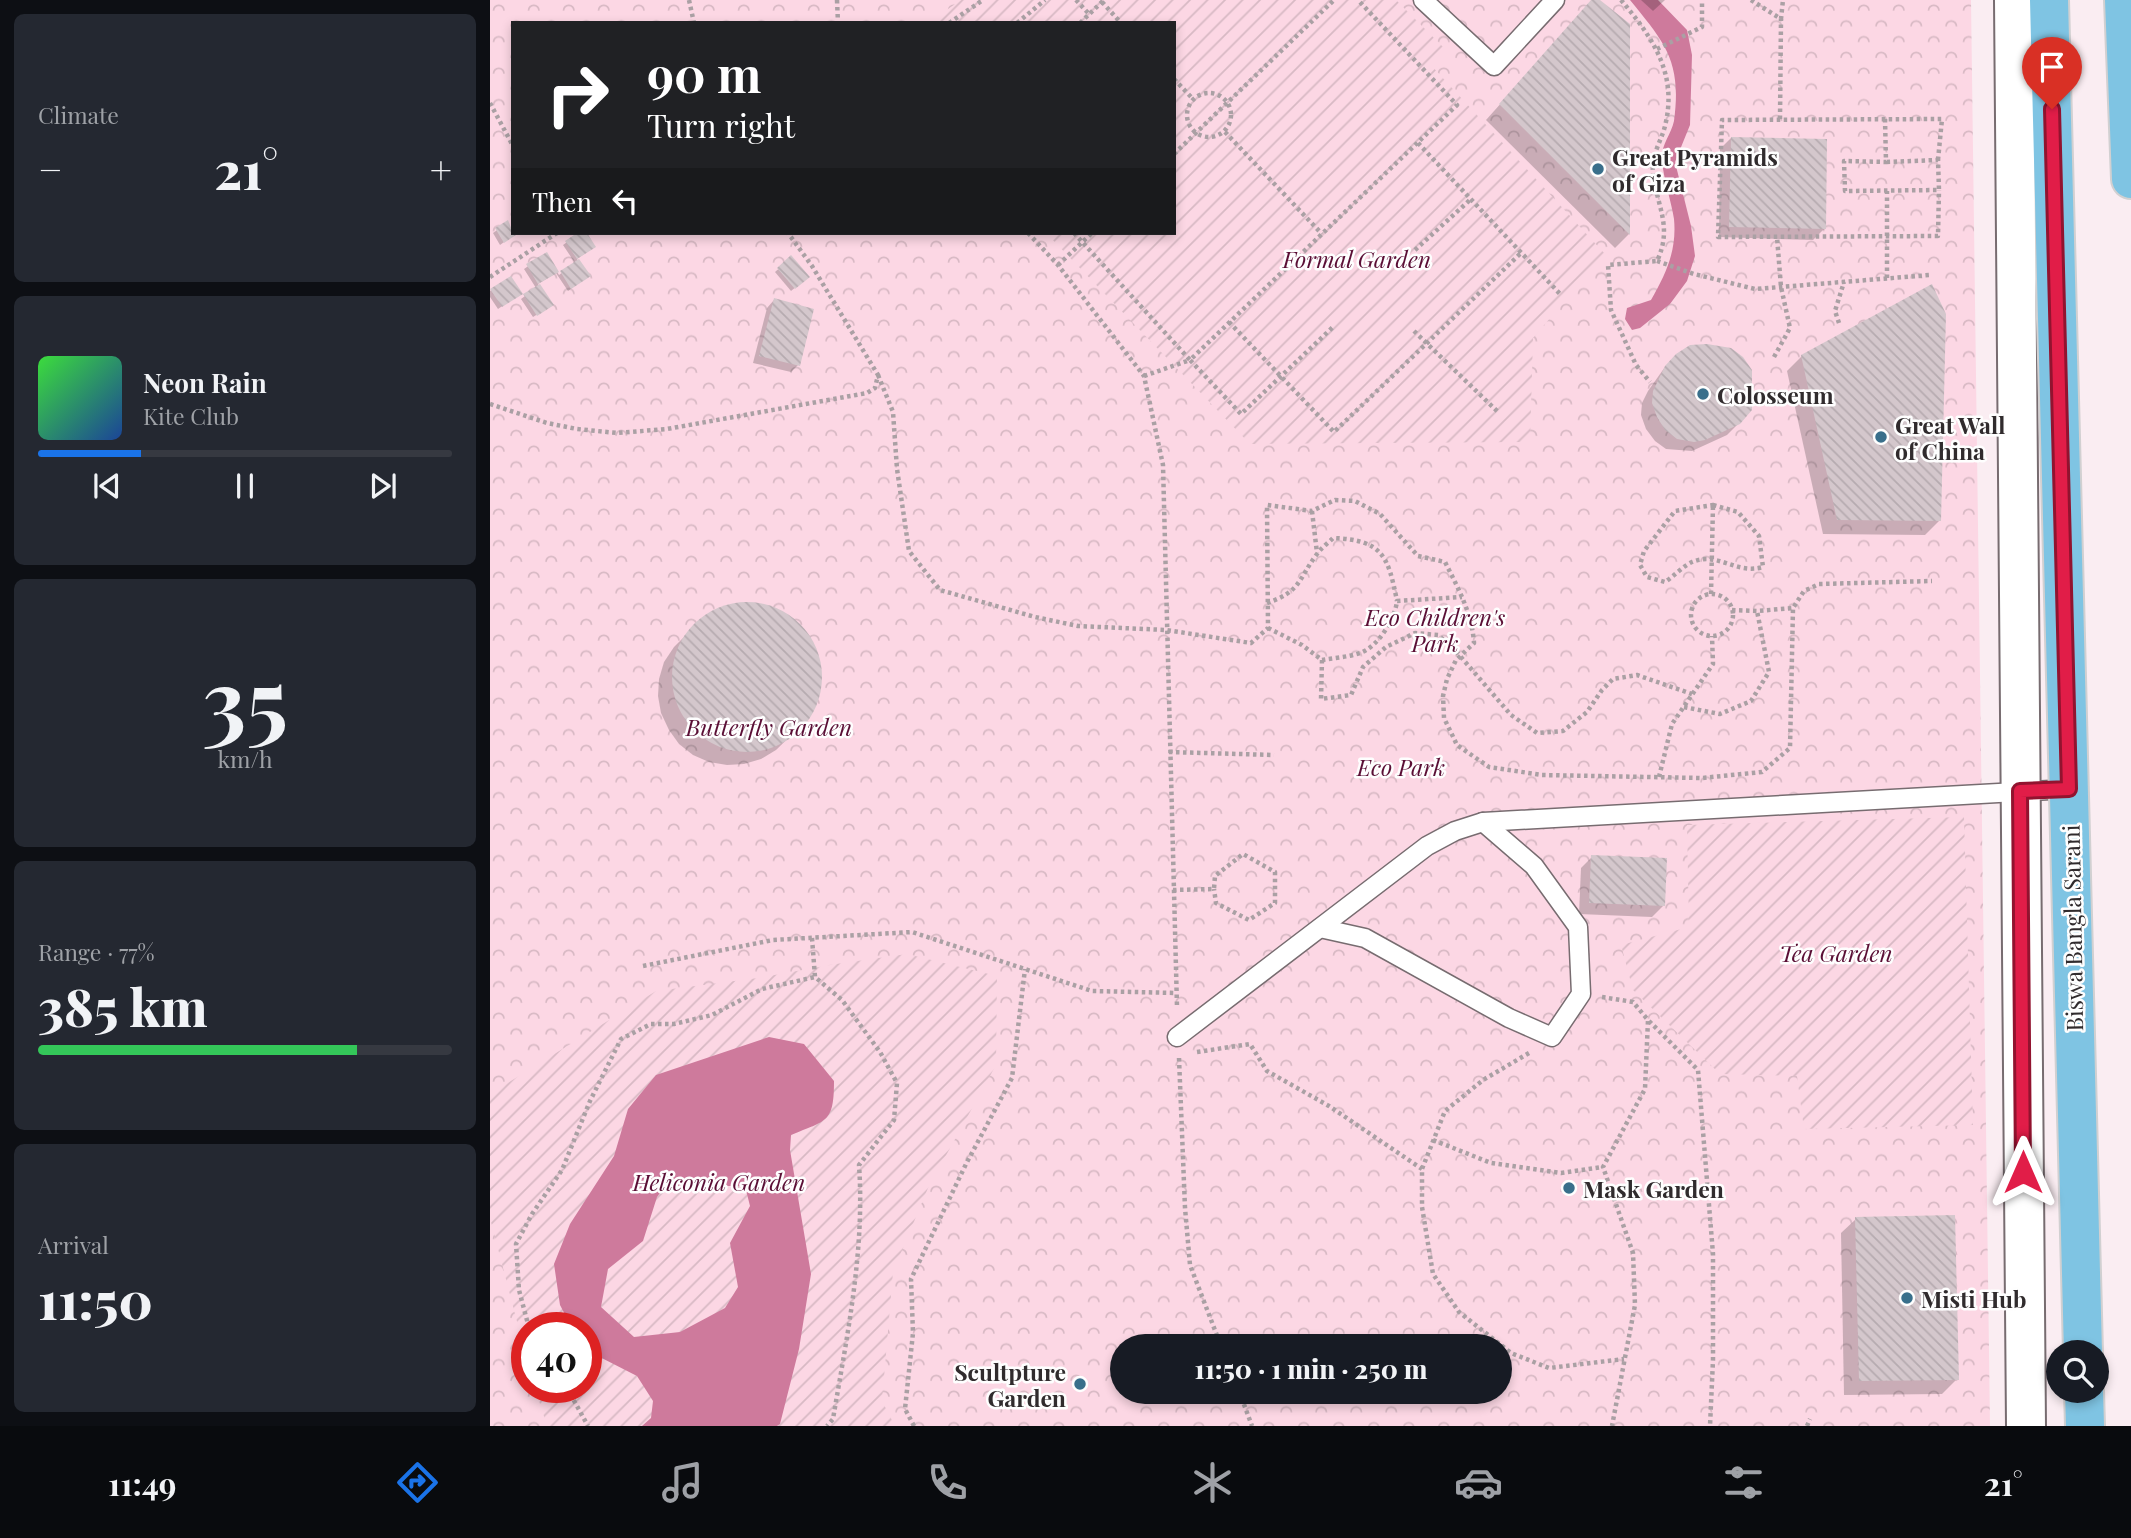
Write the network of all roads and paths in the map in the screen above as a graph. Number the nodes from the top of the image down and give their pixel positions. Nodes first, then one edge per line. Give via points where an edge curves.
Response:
1 (689, 0) edge
2 (837, 0) edge
3 (983, 0) edge
4 (1045, 0) edge
5 (1076, 0) edge
6 (1334, 0) edge
7 (1358, 0) edge
8 (1423, 0) edge
9 (1555, 0) edge
10 (1621, 0) edge
11 (1702, 0) edge
12 (1751, 0) edge
13 (1783, 0) edge
14 (2014, 0) edge
15 (2049, 0) edge
16 (2124, 0) edge
17 (1103, 1) edge
18 (1089, 15) junction
19 (1781, 19) junction
20 (694, 21) edge
21 (838, 21) edge
22 (952, 21) edge
23 (1019, 21) edge
24 (1082, 21) edge
25 (1119, 21) edge
26 (1659, 47) junction
27 (1176, 81) edge
28 (1193, 99) junction
29 (490, 103) edge
30 (1228, 103) junction
31 (1885, 118) junction
32 (1780, 120) junction
33 (1225, 132) junction
34 (1196, 134) junction
35 (511, 142) edge
36 (1418, 143) junction
37 (1176, 152) edge
38 (1938, 160) junction
39 (1886, 162) junction
40 (2131, 179) edge
41 (1939, 190) junction
42 (1887, 191) junction
43 (1471, 199) junction
44 (1322, 234) junction
45 (554, 235) edge
46 (789, 235) edge
47 (1030, 235) edge
48 (1076, 235) edge
49 (1090, 235) edge
50 (1886, 236) junction
51 (1777, 237) junction
52 (1082, 242) junction
53 (1415, 250) dead end
54 (1521, 253) junction
55 (1657, 261) junction
56 (1058, 265) junction
57 (1930, 275) dead end
58 (490, 277) edge
59 (1887, 278) junction
60 (1844, 282) junction
61 (1781, 287) junction
62 (1561, 295) dead end
63 (1229, 322) junction
64 (1839, 323) dead end
65 (1333, 327) dead end
66 (1414, 331) dead end
67 (1427, 342) junction
68 (1774, 357) dead end
69 (1190, 360) junction
70 (878, 375) junction
71 (1144, 376) junction
72 (1281, 376) junction
73 (1650, 382) dead end
74 (490, 404) edge
75 (1498, 412) dead end
76 (1713, 505) junction
77 (1312, 511) junction
78 (1317, 553) junction
79 (1712, 558) junction
80 (1932, 581) dead end
81 (1711, 594) junction
82 (1462, 597) junction
83 (1397, 601) junction
84 (1267, 603) junction
85 (1793, 608) junction
86 (1732, 610) junction
87 (1756, 611) junction
88 (1268, 628) junction
89 (1166, 630) junction
90 (1712, 636) junction
91 (1460, 656) junction
92 (1322, 660) junction
93 (1692, 694) junction
94 (1684, 707) junction
95 (1169, 752) junction
96 (1274, 755) dead end
97 (1659, 777) junction
98 (2069, 789) junction
99 (2020, 791) junction
100 (1483, 822) junction
101 (1214, 889) junction
102 (1173, 890) junction
103 (1320, 928) junction
104 (812, 938) junction
105 (643, 966) dead end
106 (1025, 969) junction
107 (815, 977) junction
108 (1176, 993) junction
109 (1581, 994) junction
110 (1648, 1020) junction
111 (1177, 1037) joint
112 (1552, 1037) junction
113 (1433, 1140) junction
114 (1603, 1167) junction
115 (1422, 1169) junction
116 (525, 1312) edge
117 (1216, 1334) edge
118 (2083, 1340) edge
119 (1624, 1359) junction
120 (575, 1403) edge
121 (2084, 1403) edge
122 (1244, 1404) edge
123 (833, 1419) junction
124 (1810, 1419) dead end
125 (588, 1426) edge
126 (827, 1426) edge
127 (832, 1426) edge
128 (914, 1426) edge
129 (1252, 1426) edge
130 (1612, 1426) edge
131 (1710, 1426) edge
132 (1807, 1426) edge
133 (2026, 1426) edge
134 (2085, 1426) edge

1 - 20 path
2 - 21 path
3 - 22 path
4 - 23 path
5 - 18 path
6 - 30 path
7 - 36 path via 1458,105
8 - 9 lane via 1493,66
10 - 26 path
11 - 26 path via 1702,27
12 - 19 path
13 - 19 path
14 - 99 street
15 - 98 main road, Biswa Bangla Sarani
16 - 40 main road
17 - 18 path
17 - 25 path
18 - 24 path
19 - 32 path
26 - 55 path via 1670,90 1653,171 1665,224 1664,247
27 - 28 path
28 - 30 path via 1212,93
28 - 34 path via 1186,117
29 - 35 path
30 - 33 path via 1232,113
30 - 34 path
31 - 32 path
31 - 38 path via 1942,119
31 - 39 path
32 - 51 path via 1722,120 1718,237
33 - 34 path via 1206,138
33 - 44 path
34 - 37 path
36 - 43 path
36 - 44 path
38 - 39 path
38 - 41 path
39 - 42 path via 1844,161 1845,191
41 - 42 path
41 - 50 path via 1938,236
42 - 50 path
43 - 53 path
43 - 54 path
44 - 63 path
45 - 58 path
46 - 70 path
47 - 56 path
48 - 52 path
49 - 52 path
50 - 51 path
50 - 59 path
51 - 61 path
52 - 56 path
52 - 69 path
54 - 62 path
54 - 67 path
55 - 61 path via 1755,289
55 - 73 path via 1608,265 1611,310 1636,365
56 - 71 path
57 - 59 path
59 - 60 path
60 - 61 path
60 - 64 path via 1835,311
61 - 68 path via 1790,328
63 - 69 path
63 - 72 path
65 - 72 path
66 - 67 path
67 - 72 path via 1334,432
67 - 75 path
69 - 71 path
69 - 72 path via 1241,414
70 - 74 path via 875,387 867,393 667,429 617,433 557,425
70 - 89 path via 893,412 909,551 940,590 1078,626
71 - 89 path via 1163,464
76 - 79 path
76 - 79 path via 1738,512 1759,537 1762,567 1749,571
76 - 79 path via 1675,511 1644,551 1640,565 1647,577 1665,582 1690,562
77 - 78 path
77 - 82 path via 1335,500 1355,501 1380,514 1418,555 1445,562
77 - 84 path via 1267,505
78 - 83 path via 1333,538 1357,539 1380,551
78 - 84 path via 1287,597
79 - 81 path
80 - 85 path via 1819,584 1804,591
81 - 86 path via 1728,602
81 - 90 path via 1695,602 1691,620 1695,629
82 - 83 path
82 - 91 path via 1473,625 1474,643
83 - 92 path via 1386,631 1362,653
84 - 88 path
85 - 87 path
85 - 97 path via 1790,748 1762,772
86 - 87 path
86 - 90 path via 1729,628
87 - 94 path via 1769,672 1751,701 1720,714
88 - 89 path via 1251,643
88 - 92 path
89 - 95 path
90 - 93 path via 1713,664
91 - 92 path via 1438,635 1415,633 1386,647 1363,667 1351,695 1321,699
91 - 93 path via 1511,715 1537,733 1563,731 1587,712 1613,679 1637,675
91 - 97 path via 1447,679 1444,718 1457,745 1489,767 1542,775
93 - 94 path
94 - 97 path via 1672,724
95 - 96 path
95 - 102 path
98 - 99 lane
98 - 118 main road, Biswa Bangla Sarani
99 - 100 lane
99 - 133 street
100 - 103 lane via 1427,846
100 - 109 lane via 1534,866 1578,927
101 - 101 path via 1215,876 1242,854 1275,872 1275,903 1249,920 1216,903
101 - 102 path
102 - 108 path
103 - 111 lane
103 - 112 lane via 1365,938
104 - 105 path via 773,940
104 - 106 path via 912,932
104 - 107 path
106 - 108 path via 1092,991
106 - 128 path via 1012,1078 911,1279 905,1409
107 - 116 path via 762,989 712,1015 651,1024 621,1039 562,1170 516,1244
107 - 123 path via 842,1000 897,1083 894,1120 859,1165 862,1208
108 - 111 path
109 - 110 path via 1633,1002
109 - 112 lane
110 - 114 path via 1645,1089
110 - 131 path via 1698,1070 1713,1254
112 - 113 path via 1483,1080 1445,1111
113 - 114 path via 1491,1163 1561,1173
113 - 115 path
114 - 119 path via 1633,1253 1635,1305
115 - 117 path via 1268,1071 1250,1044 1179,1055 1190,1265
115 - 119 path via 1422,1207 1433,1274 1459,1312 1511,1353 1549,1368
119 - 130 path
120 - 125 path
121 - 134 main road
122 - 129 path
123 - 126 path
123 - 127 path
124 - 132 path

